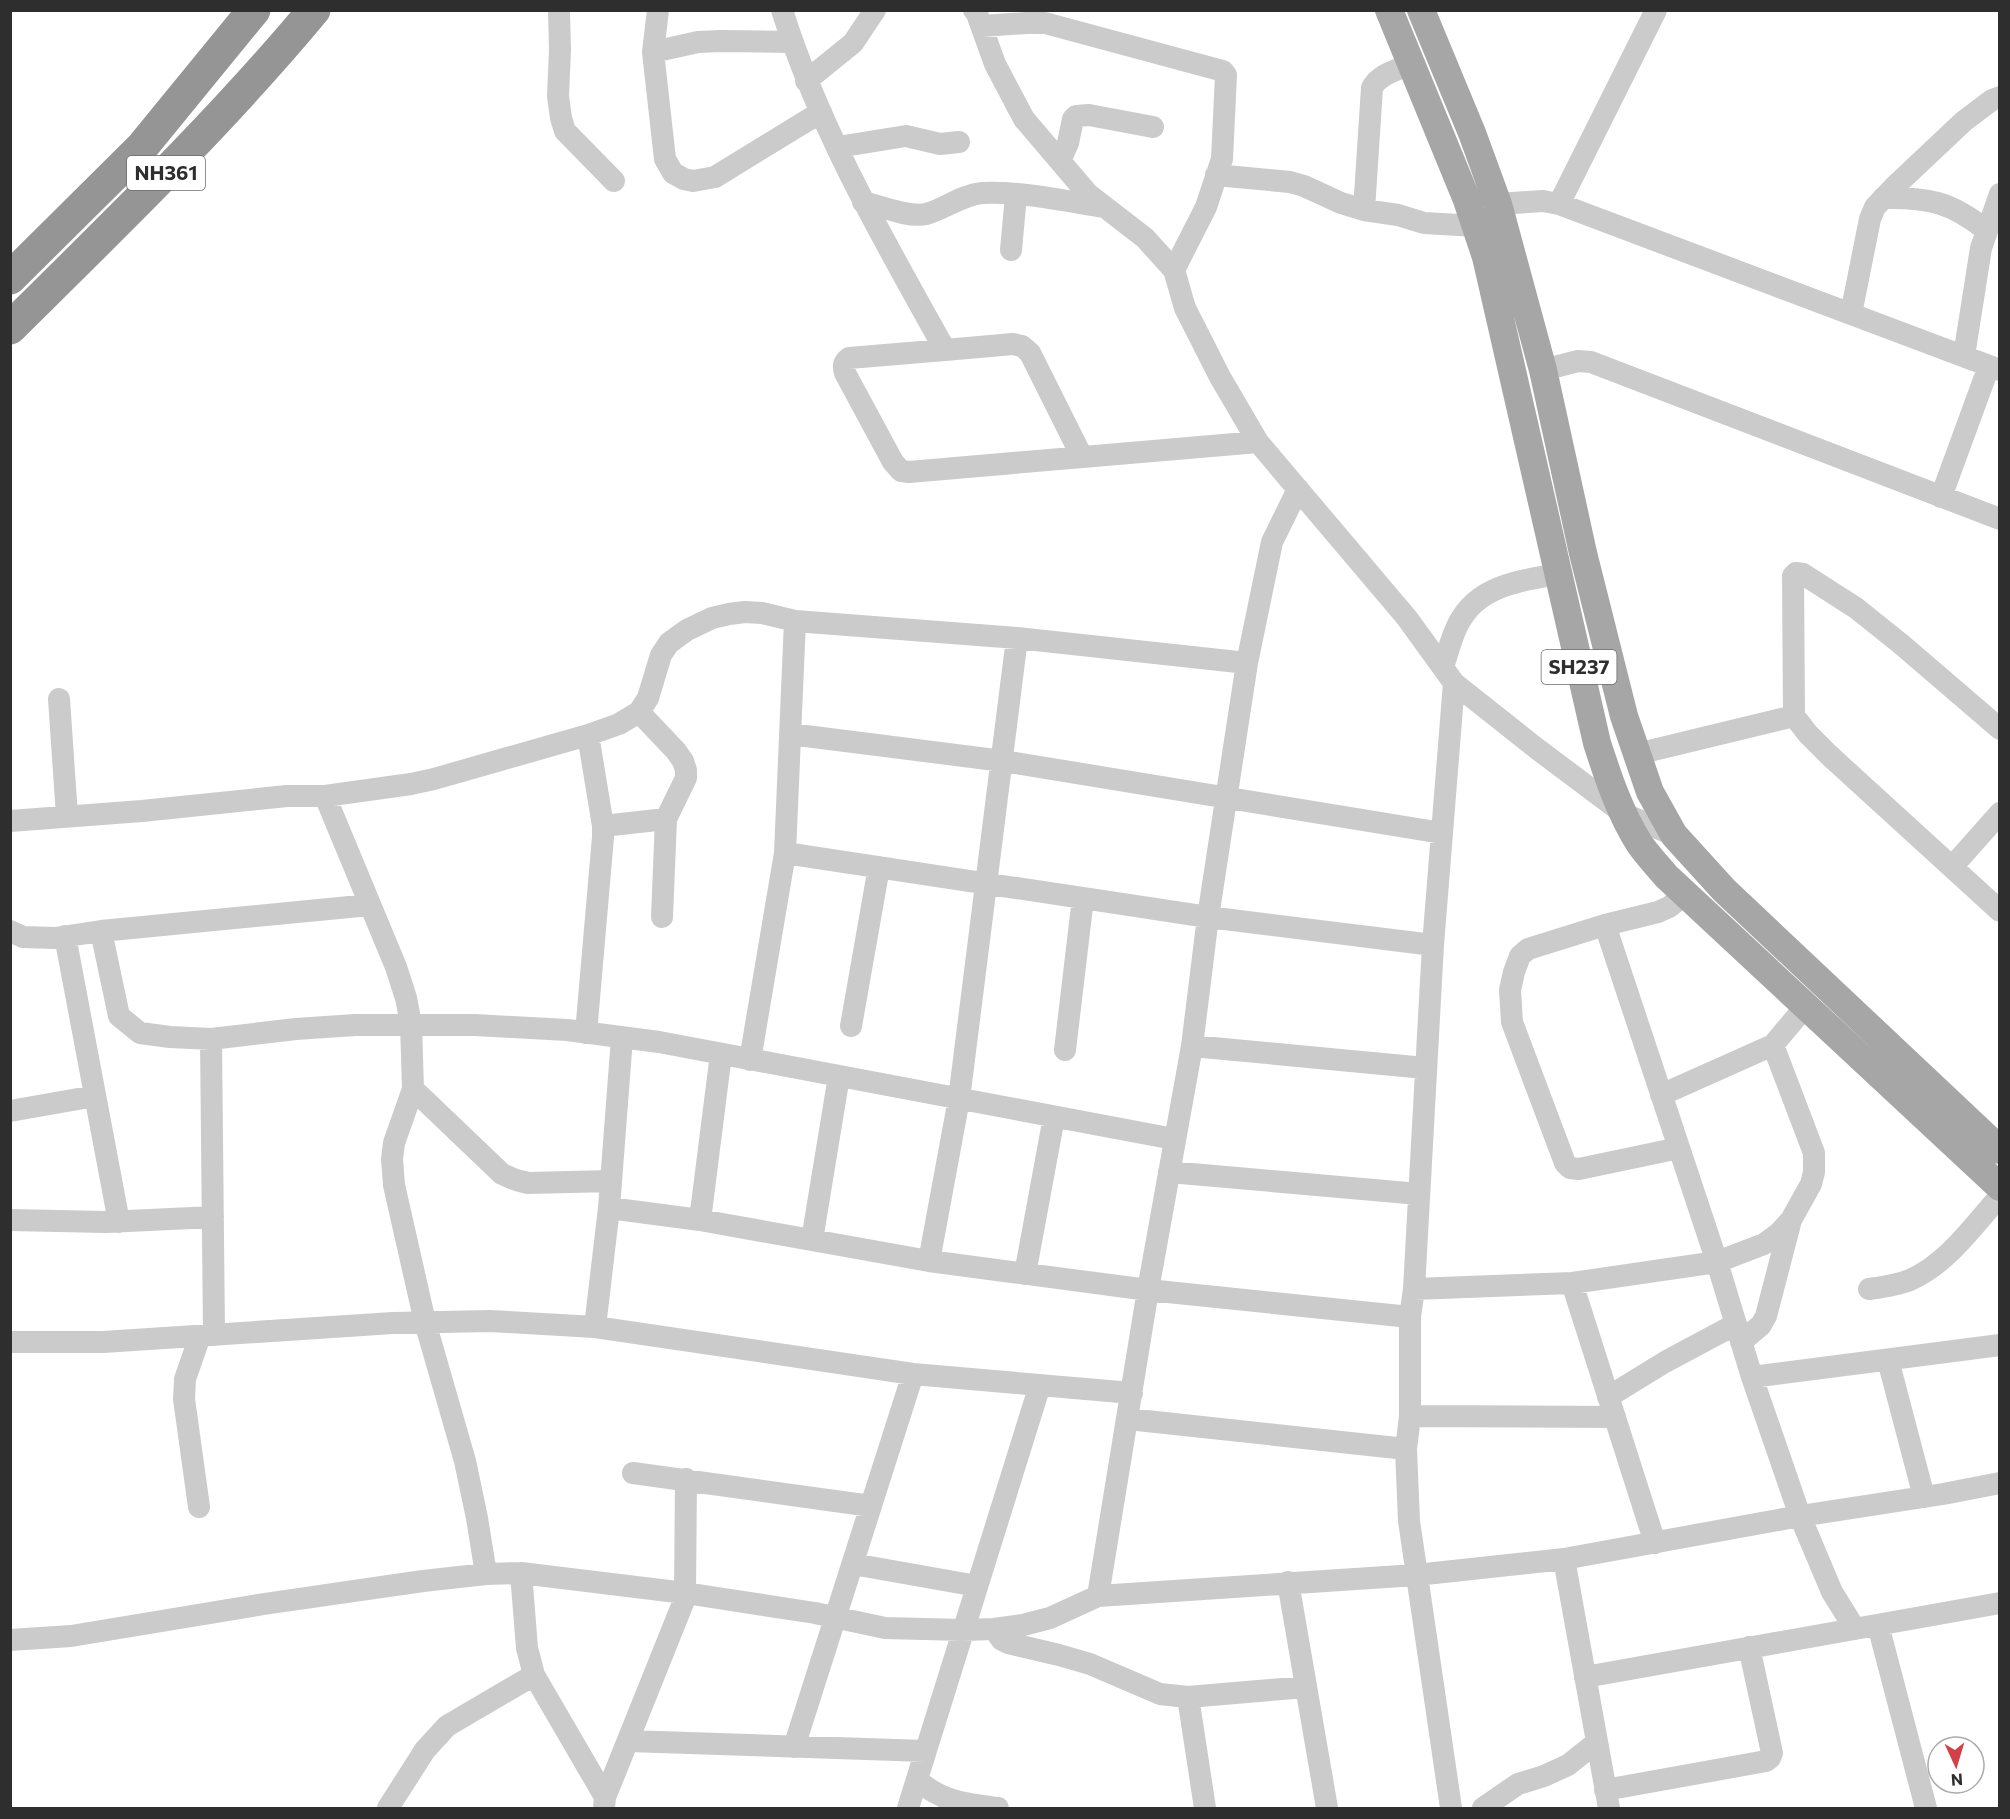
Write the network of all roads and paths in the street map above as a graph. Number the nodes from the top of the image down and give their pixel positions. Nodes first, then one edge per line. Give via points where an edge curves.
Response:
1 (254, 10) edge
2 (314, 10) edge
3 (559, 10) edge
4 (658, 10) edge
5 (782, 10) edge
6 (875, 10) edge
7 (1389, 10) edge
8 (1421, 10) edge
9 (1656, 10) edge
10 (977, 15) edge
11 (792, 42) junction
12 (653, 52) junction
13 (1411, 64) junction
14 (806, 81) junction
15 (2000, 97) edge
16 (821, 112) junction
17 (1154, 127) dead end
18 (959, 142) dead end
19 (838, 147) junction
20 (1060, 161) junction
21 (1216, 175) junction
22 (614, 181) dead end
23 (2000, 194) edge
24 (1016, 195) junction
25 (1883, 198) junction
26 (863, 202) junction
27 (1498, 204) junction
28 (1559, 204) junction
29 (1104, 207) junction
30 (1364, 210) junction
31 (1476, 226) junction
32 (1986, 230) junction
33 (1011, 250) dead end
34 (1174, 270) junction
35 (10, 278) edge
36 (1851, 314) junction
37 (10, 328) edge
38 (945, 350) junction
39 (1964, 356) junction
40 (1994, 368) edge
41 (1543, 370) junction
42 (1258, 442) junction
43 (1082, 457) junction
44 (1298, 489) junction
45 (1941, 497) junction
46 (2000, 519) edge
47 (1557, 574) junction
48 (795, 621) junction
49 (1017, 638) junction
50 (1247, 663) junction
51 (1449, 675) junction
52 (59, 699) dead end
53 (639, 712) junction
54 (1794, 716) junction
55 (2000, 729) edge
56 (790, 734) junction
57 (588, 735) junction
58 (1637, 754) junction
59 (1003, 761) junction
60 (325, 796) junction
61 (1226, 798) junction
62 (2000, 813) edge
63 (1624, 814) junction
64 (67, 816) junction
65 (666, 819) junction
66 (10, 821) edge
67 (603, 826) junction
68 (1442, 833) junction
69 (1674, 835) junction
70 (785, 853) junction
71 (879, 867) junction
72 (1952, 867) junction
73 (987, 883) junction
74 (1686, 894) junction
75 (1083, 898) junction
76 (370, 905) junction
77 (2000, 911) edge
78 (662, 917) dead end
79 (1208, 917) junction
80 (1605, 925) junction
81 (10, 931) edge
82 (101, 931) junction
83 (65, 936) junction
84 (1433, 945) junction
85 (1805, 1007) junction
86 (411, 1024) junction
87 (851, 1026) dead end
88 (586, 1033) junction
89 (622, 1038) junction
90 (211, 1039) junction
91 (1773, 1045) junction
92 (1192, 1046) junction
93 (1065, 1050) dead end
94 (721, 1054) junction
95 (750, 1059) junction
96 (1425, 1068) junction
97 (839, 1076) junction
98 (413, 1089) junction
99 (1662, 1095) junction
100 (95, 1096) junction
101 (959, 1099) junction
102 (10, 1111) edge
103 (1054, 1117) junction
104 (1174, 1139) junction
105 (1679, 1148) junction
106 (2000, 1150) edge
107 (1169, 1172) junction
108 (611, 1180) junction
109 (2000, 1187) edge
110 (1419, 1194) junction
111 (2000, 1196) edge
112 (609, 1208) junction
113 (213, 1217) junction
114 (10, 1220) edge
115 (700, 1220) junction
116 (1791, 1220) junction
117 (119, 1222) junction
118 (812, 1240) junction
119 (929, 1260) junction
120 (1717, 1262) junction
121 (1025, 1274) junction
122 (1572, 1283) junction
123 (1414, 1288) junction
124 (1869, 1289) dead end
125 (1148, 1290) junction
126 (1410, 1317) junction
127 (425, 1323) junction
128 (595, 1327) junction
129 (1739, 1333) junction
130 (207, 1335) junction
131 (10, 1342) edge
132 (2000, 1346) edge
133 (1888, 1359) junction
134 (913, 1374) junction
135 (1752, 1377) junction
136 (1040, 1385) junction
137 (1132, 1394) junction
138 (1611, 1407) junction
139 (1410, 1416) junction
140 (1128, 1419) junction
141 (1406, 1449) junction
142 (633, 1473) dead end
143 (686, 1479) junction
144 (2000, 1483) edge
145 (1924, 1497) junction
146 (199, 1506) dead end
147 (871, 1506) junction
148 (1800, 1516) junction
149 (1655, 1543) junction
150 (1564, 1560) junction
151 (853, 1564) junction
152 (521, 1573) junction
153 (486, 1574) junction
154 (1416, 1575) junction
155 (1288, 1582) junction
156 (977, 1586) junction
157 (685, 1593) junction
158 (1098, 1596) junction
159 (2000, 1603) edge
160 (836, 1618) junction
161 (1878, 1625) junction
162 (994, 1629) junction
163 (1855, 1629) junction
164 (963, 1630) junction
165 (10, 1640) edge
166 (1749, 1647) junction
167 (534, 1676) junction
168 (1585, 1677) junction
169 (1306, 1687) junction
170 (1188, 1697) junction
171 (628, 1741) junction
172 (1597, 1742) junction
173 (794, 1747) junction
174 (926, 1751) junction
175 (916, 1780) junction
176 (1607, 1799) edge
177 (605, 1803) edge
178 (388, 1809) edge
179 (908, 1809) edge
180 (998, 1809) edge
181 (1205, 1809) edge
182 (1328, 1809) edge
183 (1451, 1809) edge
184 (1483, 1809) edge
185 (1926, 1809) edge

1 - 35 highway, NH361 via 142,147
2 - 37 highway, NH361 via 265,70
3 - 22 street via 558,96 565,131
4 - 12 street
5 - 11 street
6 - 14 street via 853,43
7 - 13 main road, SH237
8 - 27 main road, SH237
9 - 28 street
10 - 20 street via 995,64 1024,119
10 - 21 street via 1044,23 1223,72 1227,81 1222,159
11 - 12 street via 698,42
11 - 14 street
12 - 16 street via 665,159 673,173 684,179 693,182 715,177
13 - 30 street via 1383,76 1372,88
13 - 31 main road, SH237
14 - 16 street
15 - 25 street via 1964,121
16 - 19 street
17 - 20 street via 1076,116
18 - 19 street via 940,144 906,136
19 - 26 street
20 - 29 street
21 - 30 street via 1304,186
21 - 34 street via 1206,207
23 - 32 street
24 - 26 street via 981,193 919,214
24 - 29 street
24 - 33 street
25 - 32 street via 1932,200 1969,216
25 - 36 street via 1870,219
26 - 38 street
27 - 28 street
27 - 41 main road, SH237
28 - 36 street
29 - 34 street via 1145,238
30 - 31 street via 1398,214 1424,223
31 - 47 main road, SH237
32 - 39 street
34 - 42 street via 1185,308
36 - 39 street
38 - 43 street via 1022,346 1030,353
38 - 43 street via 845,361 845,373 897,468 909,472
39 - 40 street
40 - 45 street
41 - 45 street via 1578,361 1591,362
41 - 58 main road, SH237 via 1583,553
42 - 43 street
42 - 44 street
44 - 50 street via 1272,542
44 - 51 street via 1407,618
45 - 46 street
47 - 51 street via 1504,585 1481,597 1455,629
47 - 63 main road, SH237 via 1597,743
48 - 49 street
48 - 53 street via 762,614 729,614 687,630 669,643 661,655 648,698
48 - 56 street
49 - 50 street
49 - 59 street
50 - 61 street
51 - 63 street
51 - 68 street
52 - 64 street
53 - 57 street
53 - 65 street via 676,751 686,770 686,778
54 - 55 street via 1792,584 1796,573 1856,608
54 - 58 street
54 - 72 street via 1829,755
56 - 59 street
56 - 70 street
57 - 60 street via 411,784
57 - 67 street
58 - 69 main road, SH237 via 1650,792
59 - 61 street
59 - 73 street
60 - 64 street
60 - 76 street
61 - 68 street
61 - 79 street
62 - 72 street
63 - 69 street
63 - 74 main road, SH237 via 1640,844
64 - 66 street
65 - 67 street
65 - 78 street
67 - 88 street
68 - 84 street
69 - 106 main road, SH237 via 1724,890
70 - 71 street
70 - 95 street
71 - 73 street
71 - 87 street
72 - 77 street
73 - 75 street
73 - 101 street
74 - 80 street via 1658,912
74 - 85 main road, SH237
75 - 79 street
75 - 93 street
76 - 82 street
76 - 86 street via 399,977
79 - 84 street
79 - 92 street
80 - 99 street
80 - 105 street via 1539,944 1520,956 1510,990 1512,1022 1570,1168
81 - 83 street via 23,937
82 - 83 street
82 - 90 street via 118,1016 140,1033
83 - 100 street
84 - 96 street
85 - 91 street
85 - 109 main road, SH237
86 - 88 street
86 - 90 street via 308,1028
86 - 98 street
88 - 89 street
89 - 94 street
89 - 108 street
90 - 113 street
91 - 99 street
91 - 116 street via 1815,1162 1811,1184
92 - 96 street
92 - 104 street
94 - 95 street
94 - 115 street
95 - 97 street
96 - 110 street
97 - 101 street
97 - 118 street
98 - 108 street via 502,1174 528,1183
98 - 127 street via 392,1159
99 - 105 street
100 - 102 street
100 - 117 street
101 - 103 street
101 - 119 street
103 - 104 street
103 - 121 street
104 - 107 street
105 - 120 street
107 - 110 street
107 - 125 street
108 - 112 street
110 - 123 street
111 - 124 street via 1934,1266 1910,1280
112 - 115 street
112 - 128 street
113 - 117 street
113 - 130 street
114 - 117 street
115 - 118 street
116 - 120 street via 1764,1244
116 - 129 street via 1766,1316 1761,1325
118 - 119 street
119 - 121 street
120 - 122 street
120 - 129 street
121 - 125 street
122 - 123 street
122 - 138 street
123 - 126 street
125 - 126 street
125 - 137 street
126 - 139 street
127 - 128 street via 490,1321
127 - 130 street
127 - 153 street via 465,1461
128 - 134 street
129 - 135 street
129 - 138 street via 1665,1362
130 - 131 street via 103,1342
130 - 146 street via 185,1379 184,1399
132 - 133 street
133 - 135 street
133 - 145 street
134 - 136 street
134 - 147 street
135 - 148 street
136 - 137 street
136 - 156 street
137 - 140 street
138 - 139 street
138 - 149 street
139 - 141 street
140 - 141 street
140 - 158 street
141 - 154 street
142 - 143 street
143 - 147 street
143 - 157 street
144 - 145 street
145 - 148 street
147 - 151 street
148 - 149 street
148 - 163 street via 1832,1592
149 - 150 street
150 - 154 street
150 - 168 street
151 - 156 street
151 - 160 street
152 - 153 street
152 - 157 street
152 - 167 street via 527,1648
153 - 165 street via 264,1604 70,1636
154 - 155 street
154 - 183 street
155 - 158 street
155 - 169 street
156 - 164 street
157 - 160 street
157 - 171 street
158 - 162 street via 1050,1618
159 - 161 street
160 - 164 street via 885,1628
160 - 173 street
161 - 163 street
161 - 185 street
162 - 164 street
162 - 170 street via 1008,1643 1090,1664 1160,1694
163 - 166 street
164 - 174 street
166 - 168 street
166 - 176 street via 1772,1752 1770,1758
167 - 177 street
167 - 178 street via 447,1726 425,1750
168 - 172 street
169 - 170 street
169 - 182 street
170 - 181 street
171 - 173 street
171 - 177 street
172 - 176 street
172 - 184 street via 1568,1765 1518,1784
173 - 174 street
174 - 175 street
175 - 179 street
175 - 180 street via 938,1796

